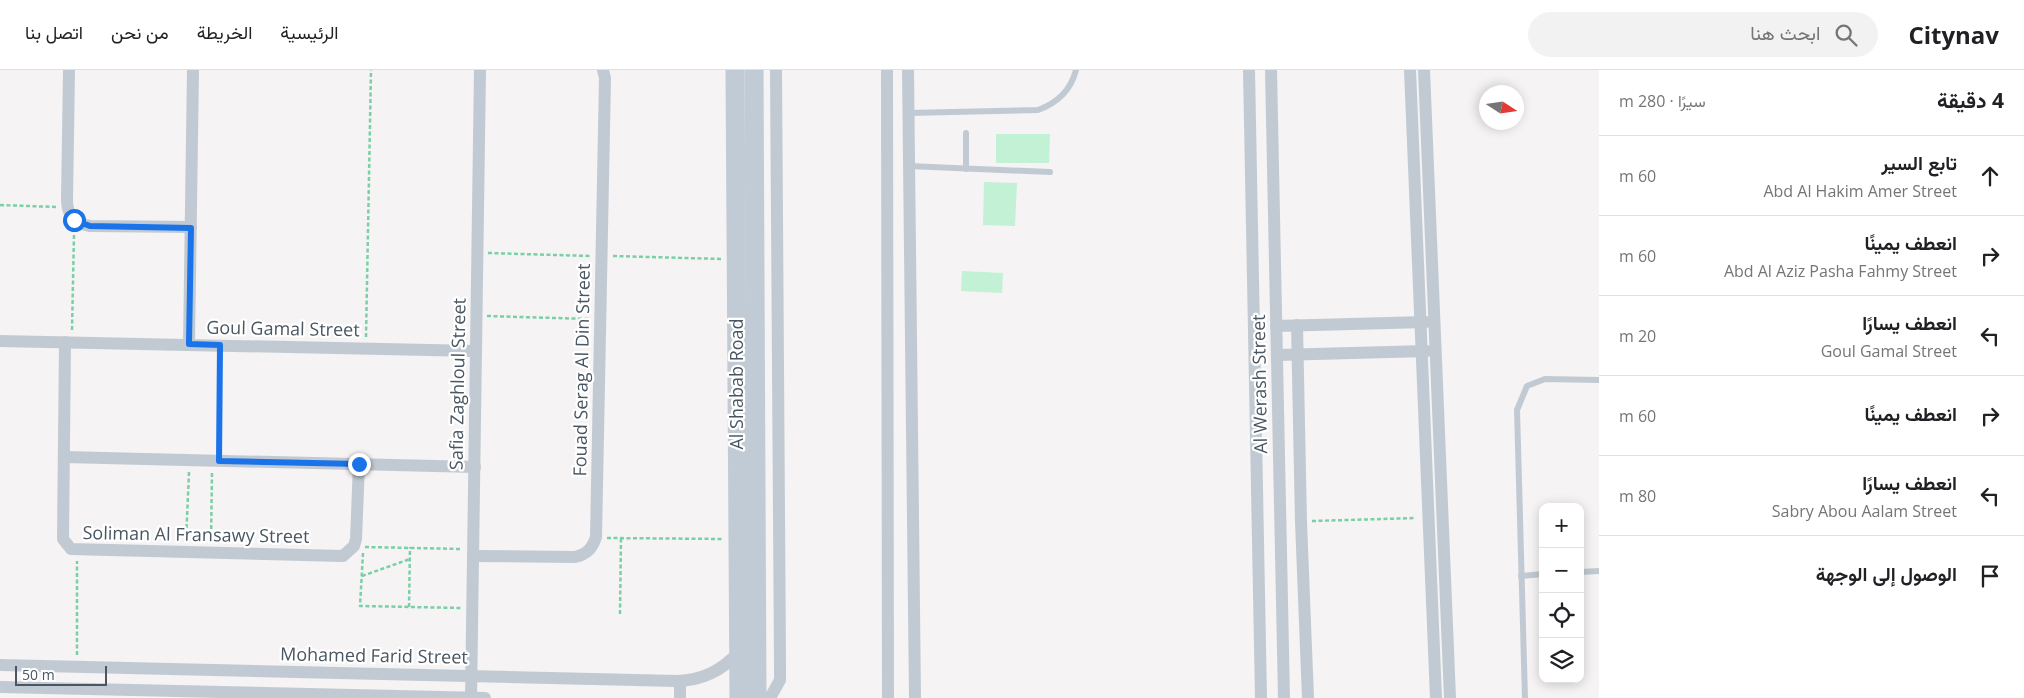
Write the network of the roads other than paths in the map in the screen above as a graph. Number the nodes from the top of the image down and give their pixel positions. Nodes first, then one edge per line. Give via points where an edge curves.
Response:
1 (69, 70) edge
2 (193, 70) edge
3 (480, 70) edge
4 (603, 70) edge
5 (735, 70) edge
6 (754, 70) edge
7 (776, 70) edge
8 (886, 70) edge
9 (908, 70) edge
10 (1076, 70) edge
11 (1248, 70) edge
12 (1271, 70) edge
13 (1410, 70) edge
14 (1424, 70) edge
15 (908, 113) junction
16 (966, 133) dead end
17 (908, 166) junction
18 (966, 169) junction
19 (1050, 172) dead end
20 (191, 228) junction
21 (887, 256) junction
22 (909, 256) junction
23 (1433, 321) junction
24 (1419, 322) junction
25 (1276, 326) junction
26 (1297, 326) junction
27 (0, 341) edge
28 (68, 342) junction
29 (189, 344) junction
30 (476, 350) junction
31 (1434, 350) junction
32 (1420, 351) junction
33 (1277, 355) junction
34 (1297, 355) junction
35 (888, 360) junction
36 (910, 360) junction
37 (1599, 380) edge
38 (64, 457) junction
39 (359, 464) junction
40 (474, 466) junction
41 (473, 552) junction
42 (1599, 571) edge
43 (1584, 572) edge
44 (1539, 574) edge
45 (1521, 576) junction
46 (739, 652) junction
47 (0, 665) edge
48 (472, 676) junction
49 (676, 681) junction
50 (0, 687) edge
51 (115, 694) edge
52 (146, 694) edge
53 (368, 697) edge
54 (471, 698) edge
55 (484, 698) edge
56 (680, 698) edge
57 (739, 698) edge
58 (757, 698) edge
59 (770, 698) edge
60 (888, 698) edge
61 (915, 698) edge
62 (1261, 698) edge
63 (1284, 698) edge
64 (1308, 698) edge
65 (1436, 698) edge
66 (1450, 698) edge
67 (1525, 698) edge

1 - 20 street via 67,207 74,220 90,226
2 - 20 street
3 - 30 street, Safia Zaghloul Street
4 - 41 street, Fouad Serag Al Din Street via 596,538 585,554 575,557
5 - 46 street, Al Shabab Road
6 - 58 street, Al Shabab Road
7 - 59 street via 780,680
8 - 21 street
9 - 15 street
10 - 15 lane via 1063,95 1038,110
11 - 62 street, Al Werash Street
12 - 25 street, Al Werash Street
13 - 24 street
14 - 23 street
15 - 17 street
16 - 18 lane
17 - 18 lane
17 - 22 street
18 - 19 lane
20 - 29 street
21 - 22 street
21 - 35 street
22 - 36 street
23 - 24 street
23 - 31 street
24 - 26 street
24 - 32 street
25 - 26 street
25 - 33 street, Al Werash Street
26 - 34 street
27 - 28 street, Goul Gamal Street
28 - 29 street, Goul Gamal Street
28 - 38 street, Soliman Al Fransawy Street
29 - 30 street, Goul Gamal Street
30 - 40 street, Safia Zaghloul Street
31 - 32 street
31 - 66 street
32 - 34 street
32 - 65 street
33 - 34 street
33 - 63 street, Al Werash Street
34 - 64 street
35 - 36 street
35 - 60 street
36 - 61 street
37 - 45 lane via 1545,379 1527,386 1517,410
38 - 39 street
38 - 39 street, Soliman Al Fransawy Street via 63,539 71,549 186,553 343,556 350,553 356,539
39 - 40 street
40 - 41 street, Safia Zaghloul Street
41 - 48 street, Safia Zaghloul Street
42 - 43 lane
44 - 45 lane
45 - 67 lane
46 - 49 street, Mohamed Farid Street via 718,671 705,677
46 - 57 street, Al Shabab Road
47 - 48 street, Mohamed Farid Street
48 - 49 street, Mohamed Farid Street
48 - 54 street, Safia Zaghloul Street
49 - 56 street via 680,686
50 - 51 street
51 - 52 street
52 - 53 street
53 - 54 street
54 - 55 street

